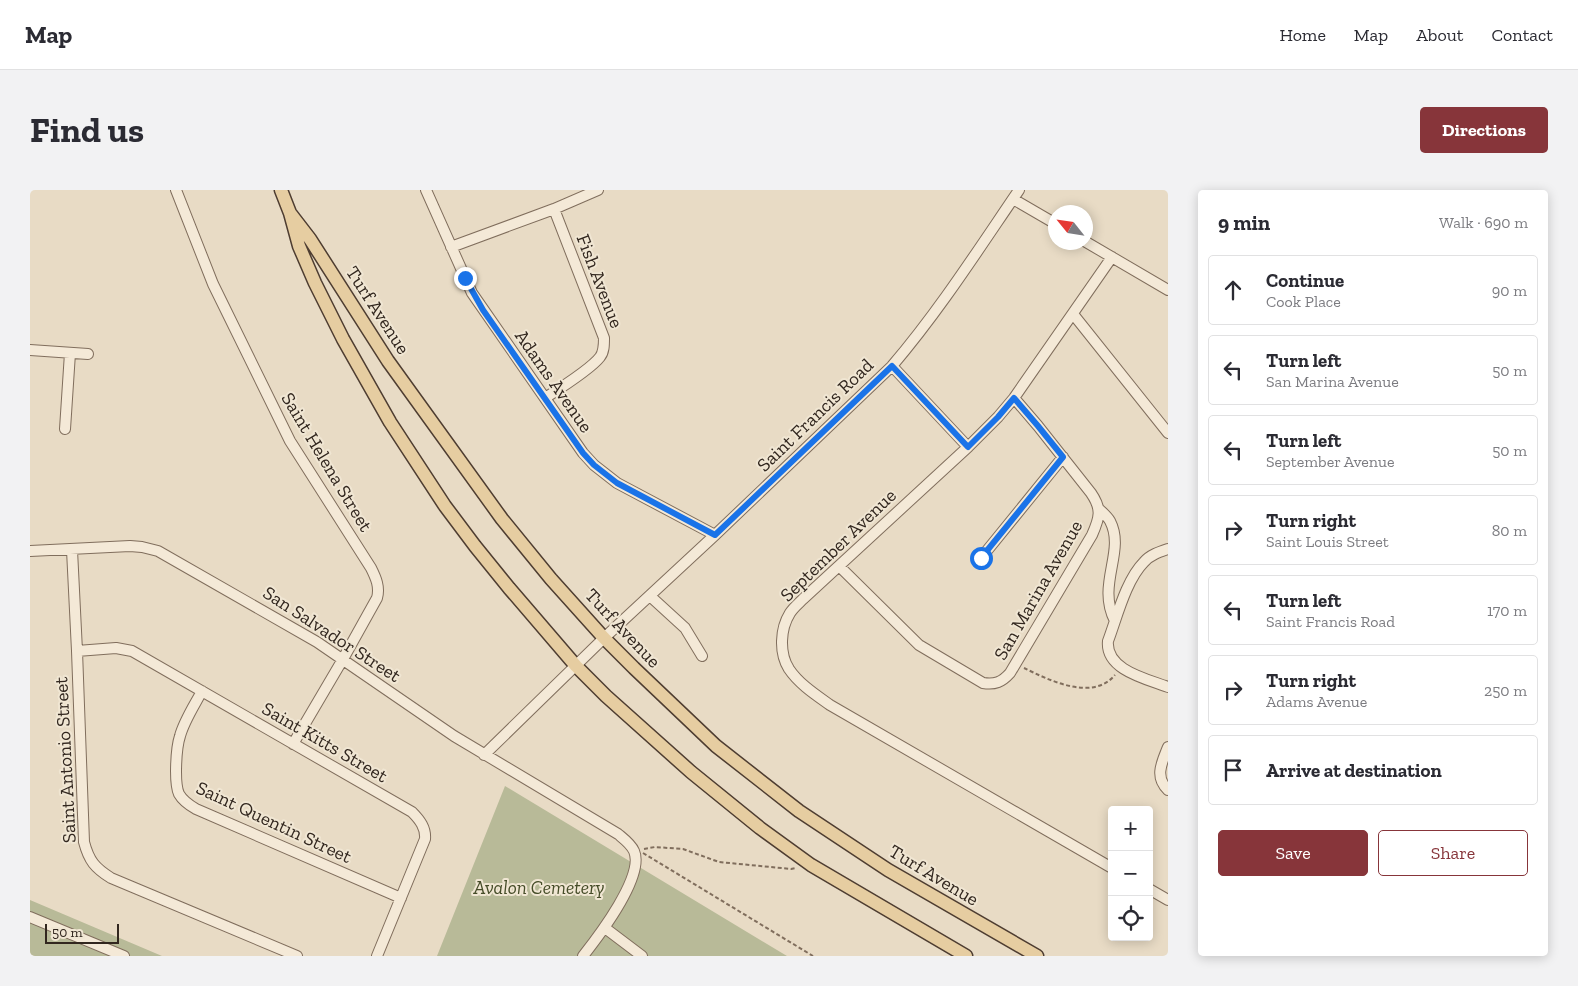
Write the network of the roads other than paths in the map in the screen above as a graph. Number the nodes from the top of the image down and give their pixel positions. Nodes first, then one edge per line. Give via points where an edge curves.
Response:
1 (176, 190) edge
2 (281, 190) edge
3 (426, 190) edge
4 (598, 190) edge
5 (1019, 190) edge
6 (1013, 199) junction
7 (554, 210) junction
8 (290, 213) junction
9 (1048, 219) edge
10 (1093, 246) edge
11 (451, 247) junction
12 (1112, 257) junction
13 (1168, 290) edge
14 (1073, 314) junction
15 (30, 350) edge
16 (70, 353) junction
17 (88, 354) dead end
18 (892, 366) junction
19 (546, 398) junction
20 (1014, 398) junction
21 (65, 429) dead end
22 (1168, 433) edge
23 (968, 447) junction
24 (1063, 457) junction
25 (1099, 509) junction
26 (715, 535) junction
27 (1168, 549) edge
28 (72, 550) junction
29 (30, 551) edge
30 (981, 558) dead end
31 (839, 566) junction
32 (650, 596) junction
33 (1115, 621) junction
34 (604, 638) junction
35 (78, 651) junction
36 (702, 656) dead end
37 (343, 659) junction
38 (576, 666) junction
39 (1168, 687) edge
40 (202, 691) junction
41 (293, 744) junction
42 (1168, 747) edge
43 (484, 754) junction
44 (1168, 790) edge
45 (1108, 866) edge
46 (1153, 891) edge
47 (401, 898) junction
48 (1168, 900) edge
49 (30, 918) edge
50 (605, 928) junction
51 (108, 953) edge
52 (124, 956) edge
53 (297, 956) edge
54 (377, 956) edge
55 (583, 956) edge
56 (642, 956) edge
57 (966, 956) edge
58 (1037, 956) edge

1 - 37 street, Saint Helena Street via 213,284 290,441 375,577 379,590 376,598
2 - 8 main road, Turf Avenue
3 - 11 street, Adams Avenue
4 - 7 street
5 - 6 street, Saint Francis Road
6 - 9 street
6 - 18 street, Saint Francis Road
7 - 11 street
7 - 19 street, Fish Avenue via 604,345 595,362
8 - 34 main road, Turf Avenue via 310,238 388,361 502,519
8 - 38 main road, Turf Avenue via 299,246 315,283 396,431 475,546
10 - 12 street
11 - 19 street, Adams Avenue via 472,292
12 - 13 street
12 - 14 street, September Avenue
14 - 20 street, September Avenue
14 - 22 street
15 - 16 street
16 - 17 street
16 - 21 street
18 - 23 street
18 - 26 street, Saint Francis Road
19 - 26 street, Adams Avenue via 583,453 604,474
20 - 23 street, September Avenue
20 - 24 street, San Marina Avenue
23 - 31 street, September Avenue
24 - 25 street, San Marina Avenue via 1091,493
24 - 30 street
25 - 31 street, San Marina Avenue via 1092,534 1016,664 998,683 983,682 919,645
25 - 33 street via 1111,523 1115,549 1108,598
26 - 32 street, Saint Francis Road
27 - 33 street via 1144,561
28 - 29 street, San Salvador Street
28 - 35 street, Saint Antonio Street
28 - 37 street, San Salvador Street via 130,546 158,551
31 - 45 street, September Avenue via 803,599 782,630 782,648 789,668 830,705
32 - 34 street, Saint Francis Road
32 - 36 street via 685,628
33 - 39 street via 1108,647 1111,659 1121,667
34 - 38 street, Saint Francis Road
34 - 58 main road, Turf Avenue via 716,746 799,811 888,870
35 - 40 street, Saint Kitts Street via 116,648 132,651
35 - 53 street, Saint Antonio Street via 84,842 92,862 111,878
37 - 41 street, Saint Helena Street
37 - 43 street, San Salvador Street
38 - 43 street
38 - 57 main road, Turf Avenue via 691,772 760,828 811,865
40 - 41 street, Saint Kitts Street
40 - 47 street, Saint Quentin Street via 178,742 176,782 182,799 196,809
41 - 47 street, Saint Kitts Street via 403,806 421,821 425,839
42 - 44 street via 1160,777
43 - 50 street, San Salvador Street via 618,834 634,852 636,869
46 - 48 street
47 - 54 street, Saint Kitts Street
49 - 51 street
50 - 55 street
50 - 56 street
51 - 52 street

